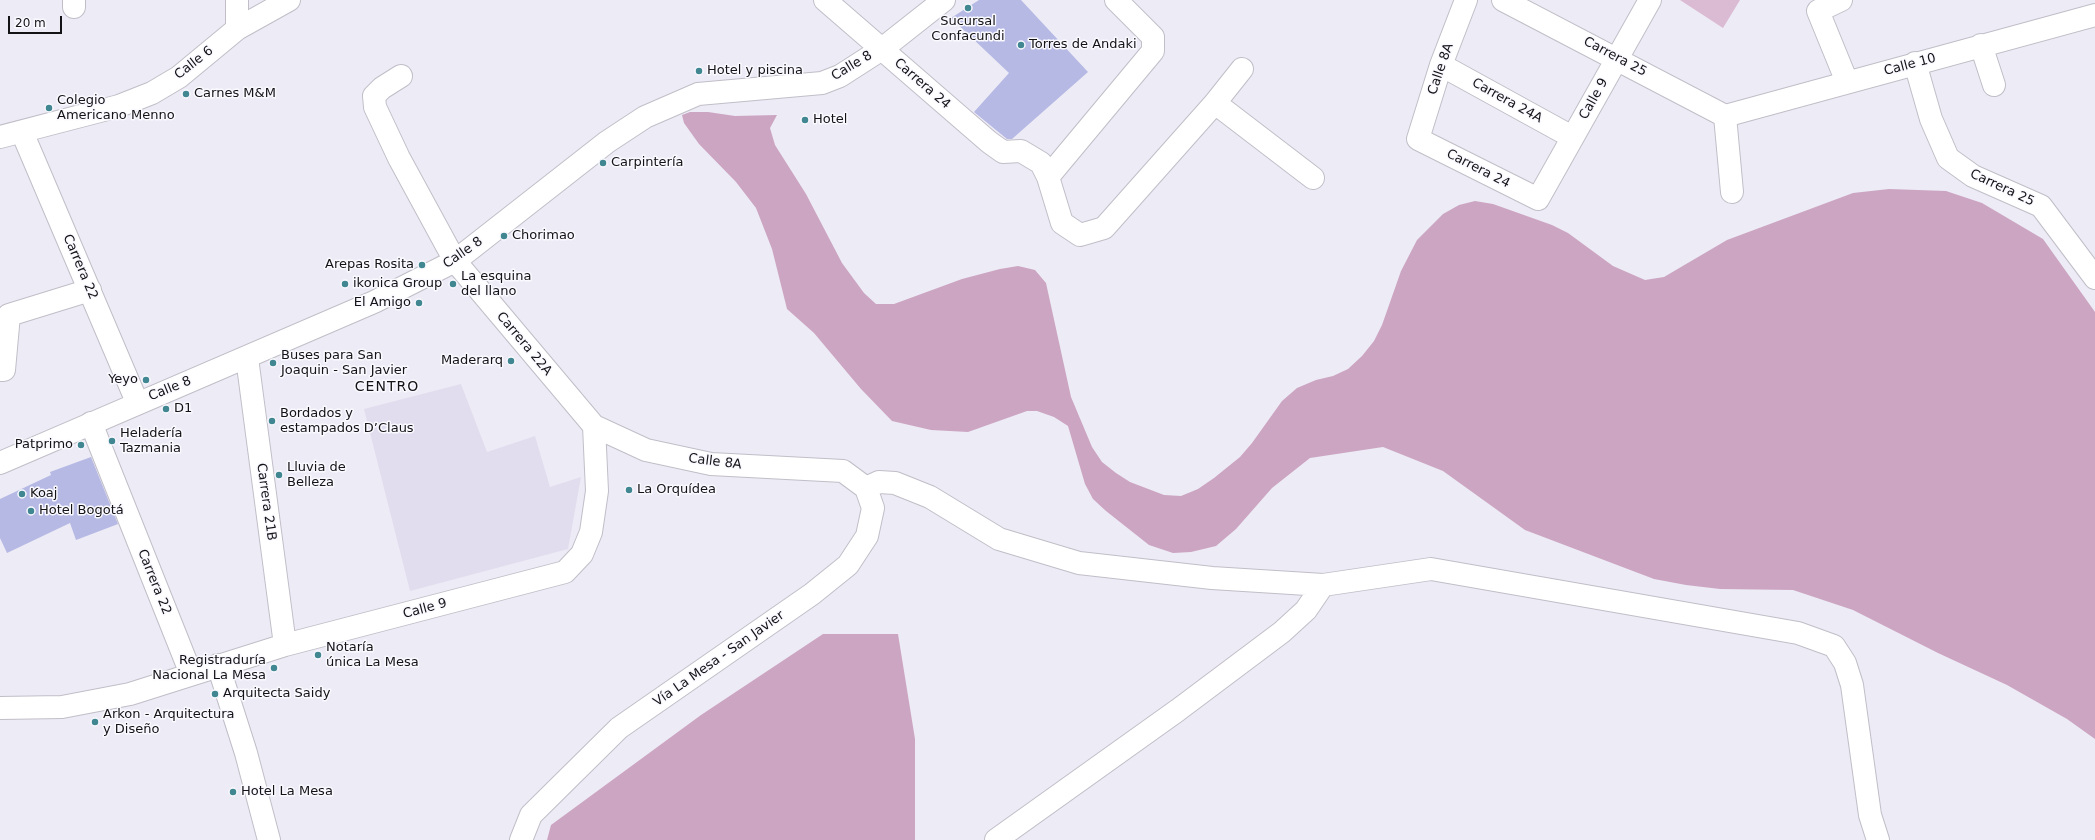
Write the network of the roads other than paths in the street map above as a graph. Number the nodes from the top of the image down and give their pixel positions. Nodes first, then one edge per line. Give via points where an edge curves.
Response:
1 (237, 0) edge
2 (289, 0) edge
3 (825, 0) edge
4 (944, 0) edge
5 (1116, 0) edge
6 (1466, 0) edge
7 (1504, 0) edge
8 (1650, 0) edge
9 (1841, 0) edge
10 (2092, 10) edge
11 (237, 29) junction
12 (1981, 45) junction
13 (882, 49) junction
14 (1617, 58) junction
15 (1915, 64) junction
16 (1441, 65) junction
17 (1242, 69) dead end
18 (401, 76) dead end
19 (1847, 82) junction
20 (1994, 85) dead end
21 (1215, 103) junction
22 (1725, 116) junction
23 (22, 132) junction
24 (0, 136) edge
25 (1572, 137) junction
26 (1418, 139) joint
27 (1048, 177) junction
28 (1313, 178) dead end
29 (1732, 192) dead end
30 (1538, 199) joint
31 (455, 261) junction
32 (2095, 278) edge
33 (90, 290) junction
34 (247, 358) junction
35 (2, 370) edge
36 (137, 402) junction
37 (91, 423) junction
38 (594, 426) junction
39 (0, 462) edge
40 (866, 488) junction
41 (1323, 585) junction
42 (285, 645) junction
43 (218, 665) junction
44 (191, 674) junction
45 (0, 708) edge
46 (269, 840) edge
47 (521, 840) edge
48 (996, 840) edge
49 (1878, 840) edge

1 - 11 street
2 - 11 street, Calle 6
3 - 13 street, Carrera 24
4 - 13 street, Calle 8
5 - 27 street via 1153,37 1153,51
6 - 16 street, Calle 8A
7 - 14 street, Carrera 25
8 - 14 street, Calle 9
9 - 19 street via 1818,11
10 - 12 street, Calle 10
11 - 23 street, Calle 6 via 179,76 152,93 119,106
12 - 15 street, Calle 10
12 - 20 street
13 - 27 street, Carrera 24 via 989,142 1003,152 1021,151 1041,163
13 - 31 street, Calle 8 via 840,76 822,83 698,94 645,117 607,142
14 - 22 street, Carrera 25
14 - 25 street, Calle 9
15 - 19 street, Calle 10
15 - 32 street, Carrera 25 via 1931,119 1948,158 1973,176 2040,206
16 - 25 street, Carrera 24A
16 - 26 street, Calle 8A
17 - 21 street
18 - 31 street, Carrera 22A via 374,96 375,107 399,158
19 - 22 street, Calle 10
21 - 27 street via 1104,228 1080,235 1062,223
21 - 28 street
22 - 29 street
23 - 24 street, Calle 6
23 - 33 street, Carrera 22
25 - 30 street, Calle 9
26 - 30 street, Carrera 24
31 - 34 street, Calle 8 via 374,302
31 - 38 street, Carrera 22A
33 - 35 street via 9,315
33 - 36 street, Carrera 22
34 - 36 street, Calle 8
34 - 42 street, Carrera 21B
36 - 37 street, Calle 8
37 - 39 street, Calle 8
37 - 44 street, Carrera 22
38 - 40 street, Calle 8A via 646,450 711,464 843,471
38 - 42 street, Calle 9 via 597,491 591,532 582,554 565,572
40 - 41 street via 879,482 895,483 930,497 999,539 1079,564 1212,578
40 - 47 street, Vía La Mesa - San Javier via 873,508 867,536 848,565 812,594 619,728 531,815
41 - 48 street via 1306,610 1282,632
41 - 49 street via 1431,569 1798,633 1834,646 1845,663 1852,685 1870,815
42 - 43 street, Calle 9
43 - 44 street, Calle 9
43 - 46 street via 246,753
44 - 45 street, Calle 9 via 130,694 62,707

